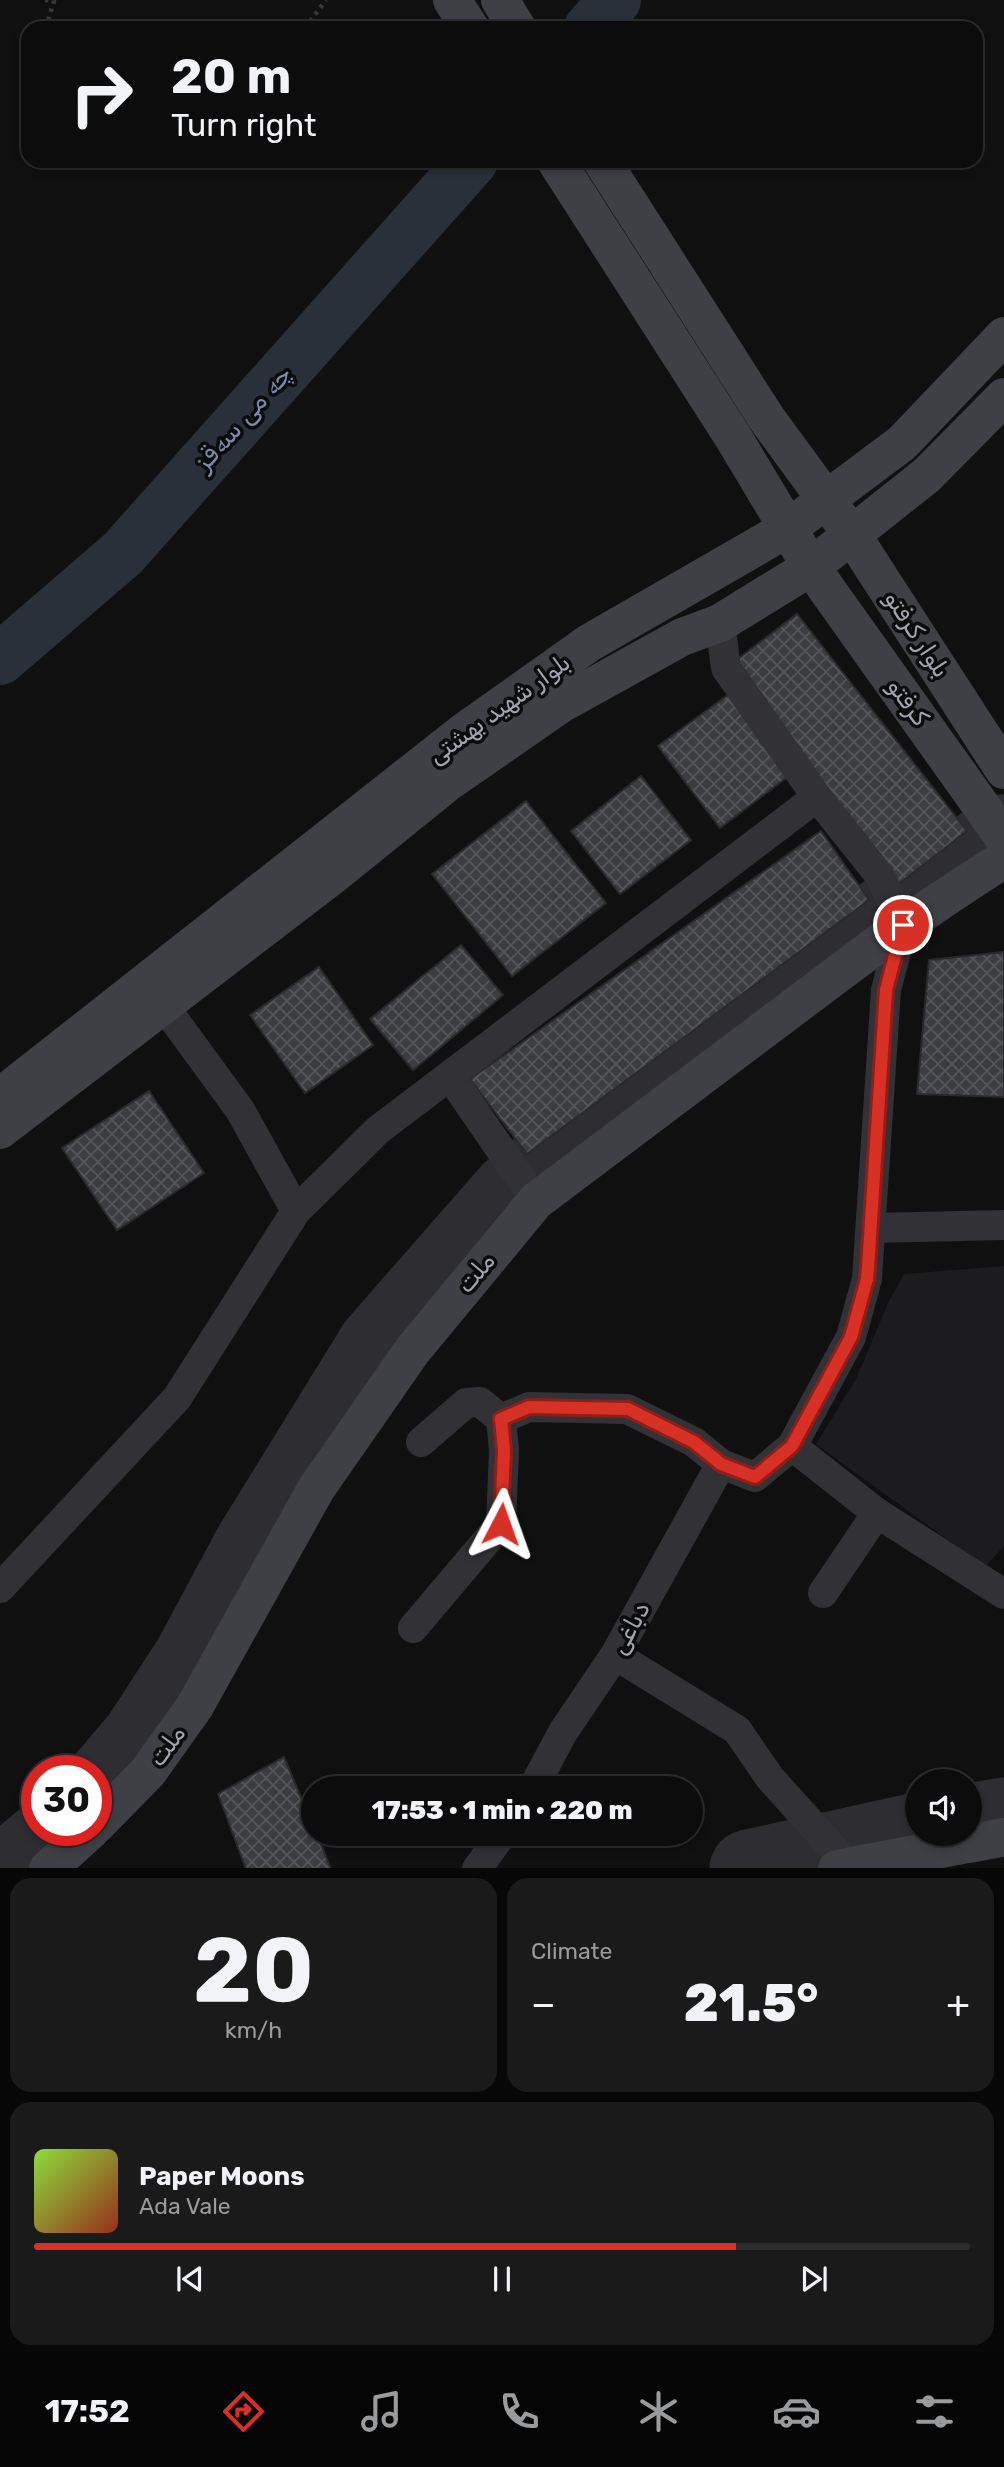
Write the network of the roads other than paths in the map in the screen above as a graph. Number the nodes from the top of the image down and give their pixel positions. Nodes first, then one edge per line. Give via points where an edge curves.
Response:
1 (452, 0) edge
2 (500, 0) edge
3 (466, 21) edge
4 (513, 21) edge
5 (561, 168) edge
6 (606, 168) edge
7 (1004, 336) edge
8 (1004, 397) edge
9 (827, 499) junction
10 (787, 529) junction
11 (852, 535) junction
12 (811, 567) junction
13 (720, 623) junction
14 (1004, 770) edge
15 (817, 797) junction
16 (1004, 838) edge
17 (1004, 859) edge
18 (903, 925) junction
19 (164, 1006) junction
20 (450, 1076) junction
21 (0, 1097) edge
22 (0, 1130) edge
23 (537, 1201) junction
24 (296, 1211) junction
25 (1004, 1225) edge
26 (872, 1228) junction
27 (501, 1419) junction
28 (421, 1442) dead end
29 (792, 1446) junction
30 (721, 1464) junction
31 (877, 1513) junction
32 (0, 1588) edge
33 (823, 1593) dead end
34 (1004, 1594) edge
35 (413, 1628) dead end
36 (615, 1655) junction
37 (539, 1776) edge
38 (112, 1809) edge
39 (1004, 1837) edge
40 (73, 1846) edge
41 (493, 1846) edge
42 (48, 1868) edge
43 (477, 1868) edge
44 (847, 1868) edge

1 - 3 main road
2 - 4 main road
5 - 10 main road, کرفتو via 733,436
6 - 9 main road, بلوار کرفتو via 767,419
7 - 9 main road, بلوار شهید بهشتی via 902,443
8 - 11 main road, بلوار شهید بهشتی via 926,475
9 - 10 main road, بلوار شهید بهشتی
9 - 11 main road, بلوار کرفتو
10 - 12 main road, کرفتو
10 - 21 main road, بلوار شهید بهشتی via 589,643 465,731
11 - 12 main road, بلوار شهید بهشتی
11 - 14 main road, بلوار کرفتو
12 - 13 main road, بلوار شهید بهشتی
12 - 16 main road, کرفتو
13 - 15 street via 726,668
13 - 19 main road, بلوار شهید بهشتی via 682,637 561,704 447,783
15 - 18 street via 880,876
15 - 20 street
17 - 18 main road, ملت
18 - 23 main road, ملت
18 - 26 street via 886,990
19 - 22 main road, بلوار شهید بهشتی
19 - 24 street via 240,1111
20 - 23 street
20 - 24 street via 378,1130
23 - 38 main road, ملت via 412,1351 316,1489 195,1706 148,1772
24 - 32 street via 177,1398
25 - 26 street
26 - 29 street via 867,1279 851,1337
27 - 28 street via 480,1402 466,1403
27 - 30 street via 529,1407 628,1409 694,1442
27 - 35 street via 501,1524
29 - 30 street via 755,1477
29 - 31 street
30 - 36 street, دباغی
31 - 33 street
31 - 34 street
36 - 37 street, دباغی
36 - 44 street via 737,1730 770,1778
39 - 44 main road
40 - 42 main road
41 - 43 street

